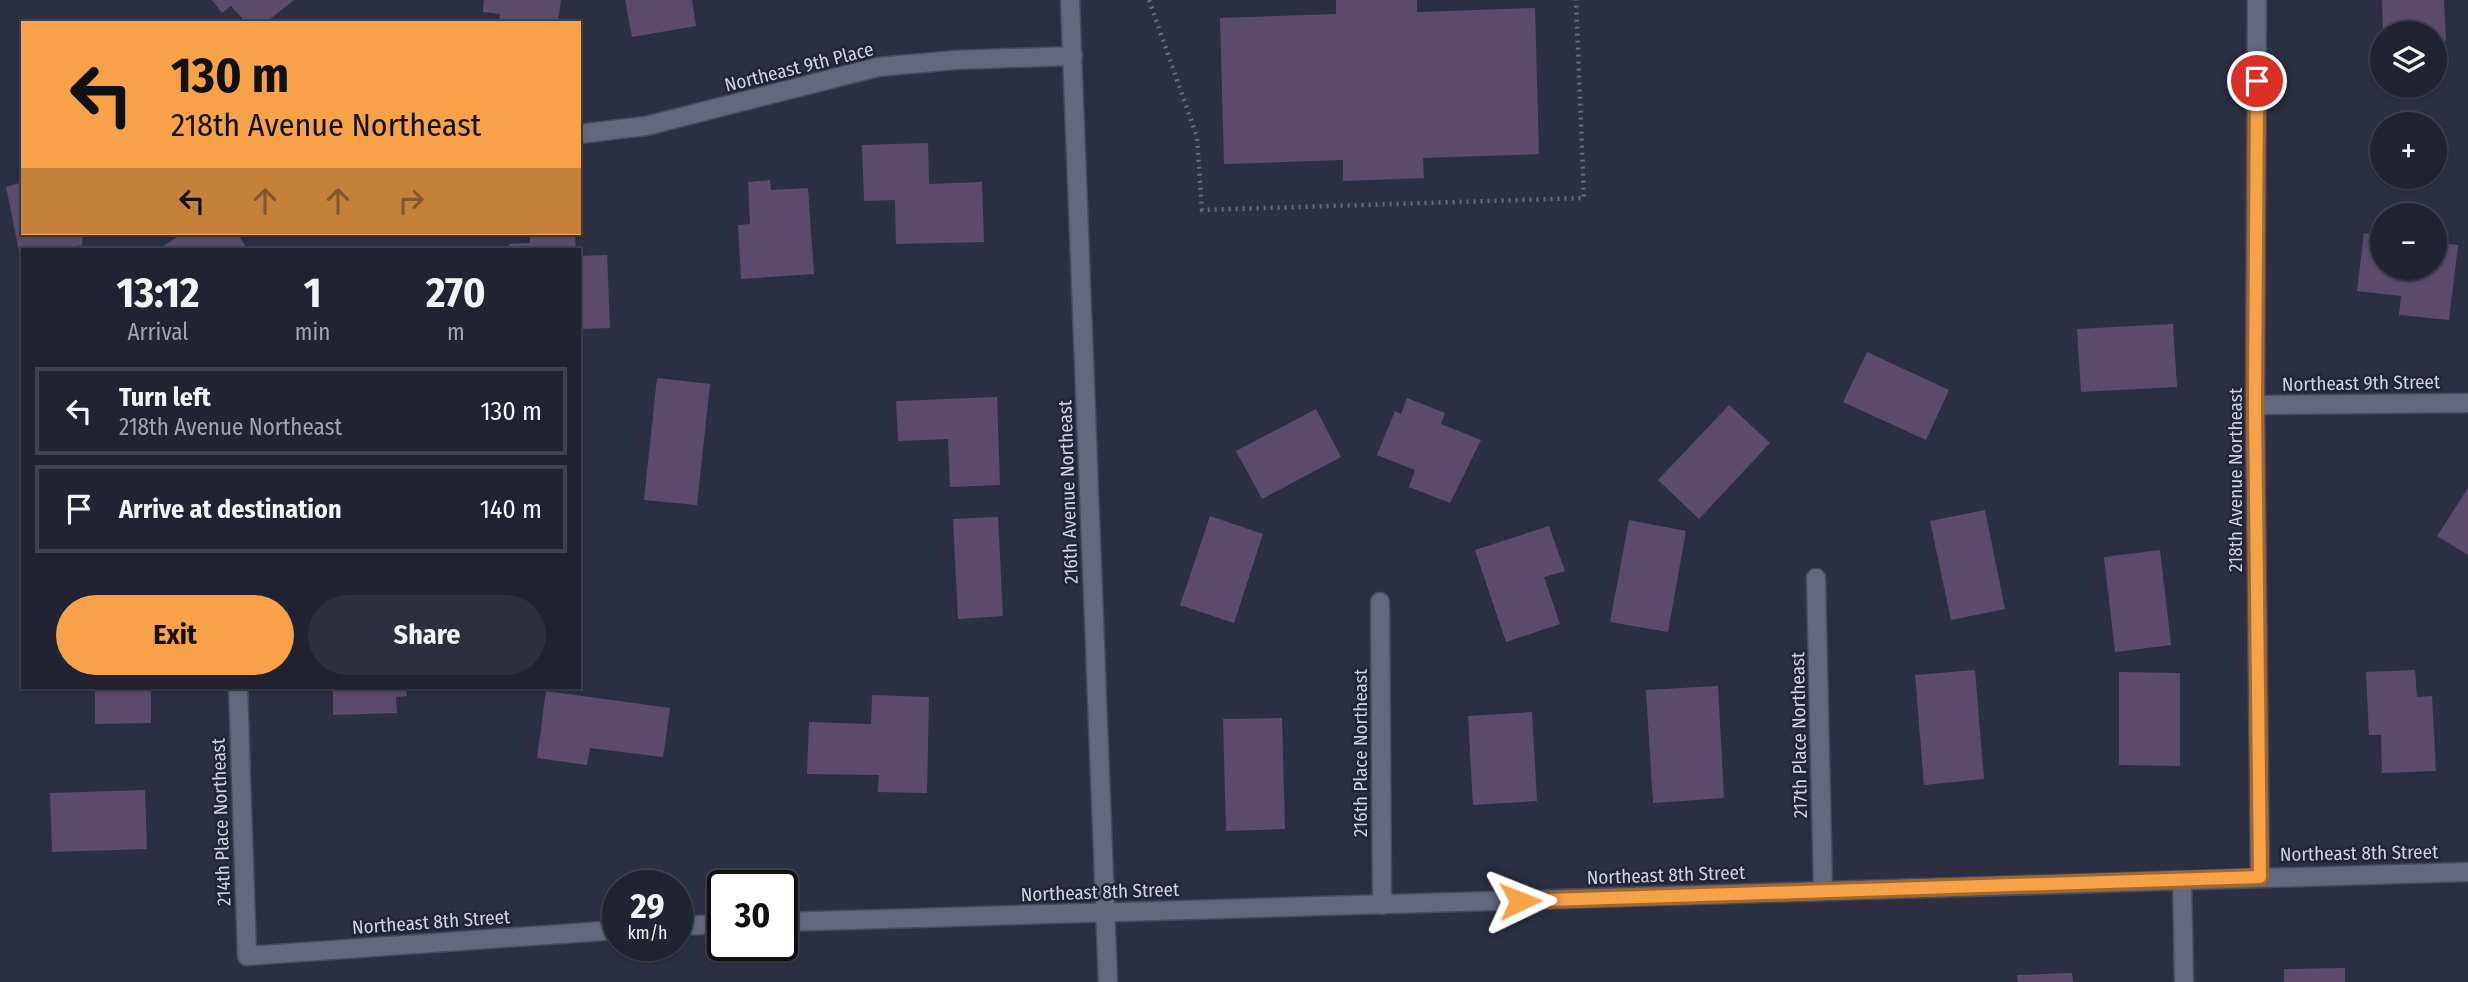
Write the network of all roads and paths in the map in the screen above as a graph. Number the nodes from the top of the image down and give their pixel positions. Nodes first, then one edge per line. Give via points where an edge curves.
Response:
1 (1070, 0) edge
2 (1149, 0) edge
3 (1576, 0) edge
4 (2258, 0) edge
5 (1073, 56) junction
6 (581, 134) edge
7 (2468, 402) edge
8 (2255, 405) junction
9 (1816, 578) dead end
10 (1380, 602) dead end
11 (238, 689) edge
12 (2468, 872) edge
13 (2260, 877) junction
14 (2182, 881) junction
15 (1823, 891) junction
16 (1382, 905) junction
17 (1106, 912) junction
18 (798, 922) edge
19 (602, 931) edge
20 (247, 956) joint
21 (1108, 982) edge
22 (2184, 982) edge

1 - 5 street, 216th Avenue Northeast
2 - 3 path via 1197,137 1202,210 1584,198
4 - 8 street, 218th Avenue Northeast
5 - 6 street, Northeast 9th Place via 877,67 646,126
5 - 17 street, 216th Avenue Northeast
7 - 8 street, Northeast 9th Street
8 - 13 street, 218th Avenue Northeast
9 - 15 street, 217th Place Northeast
10 - 16 street, 216th Place Northeast
11 - 20 street, 214th Place Northeast
12 - 13 street, Northeast 8th Street
13 - 14 street, Northeast 8th Street
14 - 15 street, Northeast 8th Street
14 - 22 street
15 - 16 street, Northeast 8th Street
16 - 17 street, Northeast 8th Street
17 - 18 street, Northeast 8th Street
17 - 21 street, 216th Avenue Northeast
19 - 20 street, Northeast 8th Street

